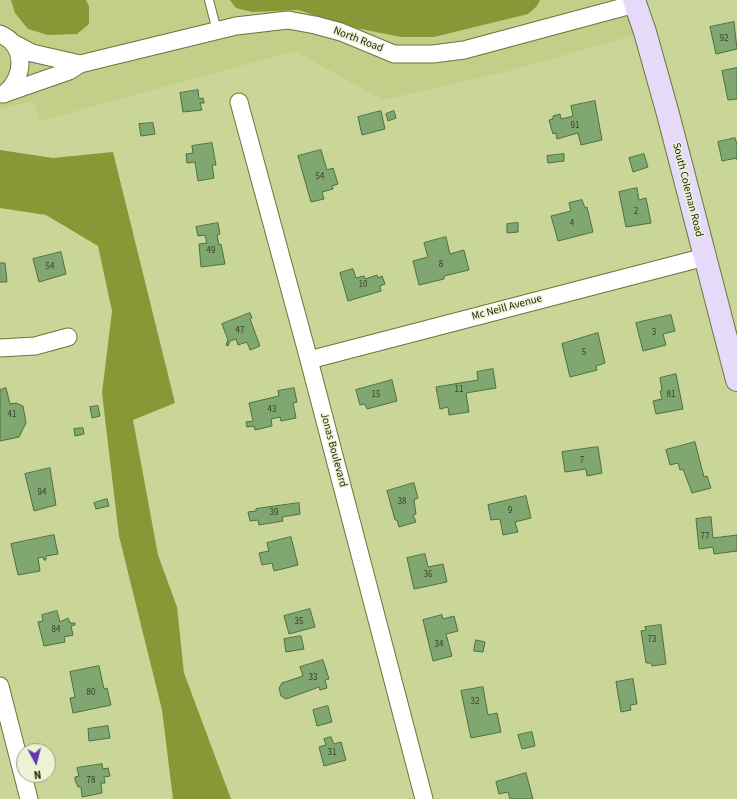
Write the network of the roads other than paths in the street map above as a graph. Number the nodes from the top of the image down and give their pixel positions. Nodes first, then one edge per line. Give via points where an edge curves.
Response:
1 (209, 0) edge
2 (635, 2) edge
3 (217, 31) junction
4 (6, 38) edge
5 (80, 64) junction
6 (1, 95) edge
7 (239, 102) dead end
8 (705, 257) junction
9 (68, 337) dead end
10 (0, 348) edge
11 (309, 360) junction
12 (737, 380) edge
13 (0, 686) edge
14 (29, 799) edge
15 (424, 799) edge

1 - 3 lane
2 - 3 street, North Road via 464,50 434,54 394,54 341,32 288,20
2 - 8 street, South Coleman Road via 666,106
3 - 5 street, North Road
4 - 5 street, North Road via 32,53
4 - 6 street via 20,59 20,69 12,87
5 - 6 street, North Road via 69,71
7 - 11 street, Jonas Boulevard
8 - 11 street, Mc Neill Avenue
8 - 12 street, South Coleman Road
9 - 10 street via 35,346
11 - 15 street, Jonas Boulevard
13 - 14 street

